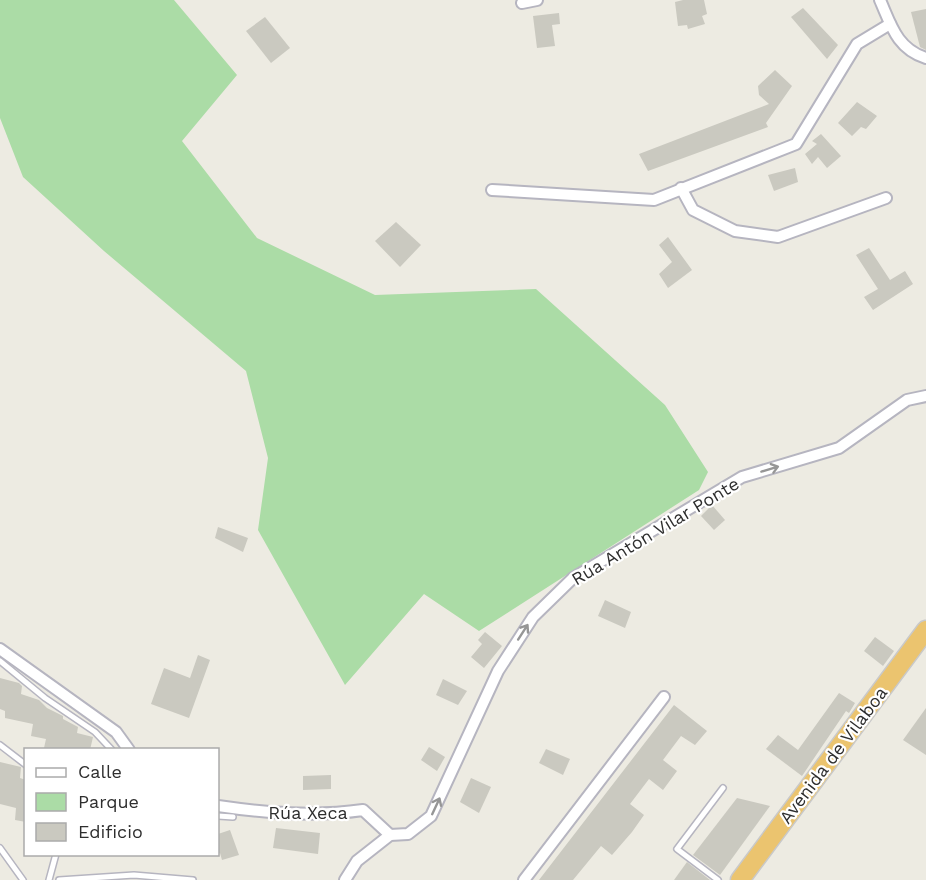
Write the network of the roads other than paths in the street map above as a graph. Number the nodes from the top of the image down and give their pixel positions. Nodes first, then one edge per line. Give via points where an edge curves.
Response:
1 (537, 0) edge
2 (880, 0) edge
3 (522, 3) dead end
4 (890, 24) junction
5 (926, 58) edge
6 (681, 188) junction
7 (492, 190) dead end
8 (886, 198) dead end
9 (926, 396) edge
10 (926, 630) edge
11 (0, 649) edge
12 (0, 661) edge
13 (664, 698) dead end
14 (0, 745) edge
15 (110, 748) edge
16 (128, 748) edge
17 (24, 763) edge
18 (723, 788) dead end
19 (219, 806) edge
20 (219, 816) edge
21 (233, 817) dead end
22 (390, 835) junction
23 (0, 848) edge
24 (56, 856) edge
25 (23, 880) edge
26 (49, 880) edge
27 (58, 880) edge
28 (193, 880) edge
29 (345, 880) edge
30 (524, 880) edge
31 (718, 880) edge
32 (740, 880) edge

1 - 3 street
2 - 4 street
4 - 5 street via 898,42
4 - 6 street via 857,44 796,144
6 - 7 street via 654,200
6 - 8 street via 693,210 735,231 778,237
22 -> 9 street, Rúa Antón Vilar Ponte via 408,834 431,816 498,671 533,617 573,578 742,477 839,448 908,400
10 - 32 highway, Avenida de Vilaboa
11 - 16 street via 116,732
12 - 15 lane via 95,732
13 - 30 street
14 - 17 lane
18 - 31 lane via 677,849
19 - 22 street, Rúa Xeca via 326,815 363,810
20 - 21 lane
22 - 29 street, Rúa Antón Vilar Ponte via 357,861
23 - 25 lane
24 - 26 lane
27 - 28 lane via 134,875

